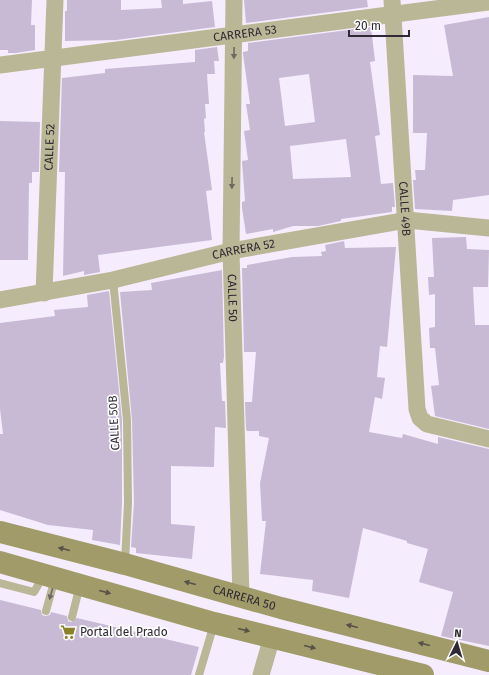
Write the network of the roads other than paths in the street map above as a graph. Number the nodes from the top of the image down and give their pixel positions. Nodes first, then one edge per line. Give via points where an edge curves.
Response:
1 (55, 0) edge
2 (234, 0) edge
3 (489, 2) edge
4 (393, 7) edge
5 (234, 34) junction
6 (54, 57) junction
7 (0, 65) edge
8 (407, 220) junction
9 (489, 228) edge
10 (231, 251) junction
11 (113, 280) junction
12 (44, 293) junction
13 (0, 300) edge
14 (489, 439) edge
15 (0, 532) edge
16 (0, 562) edge
17 (125, 564) junction
18 (50, 576) junction
19 (0, 584) edge
20 (80, 585) junction
21 (241, 596) junction
22 (46, 611) dead end
23 (72, 617) dead end
24 (214, 623) junction
25 (272, 638) junction
26 (489, 661) edge
27 (386, 670) edge
28 (199, 675) edge
29 (261, 675) edge
30 (423, 675) edge

1 - 6 street, CALLE 52
2 - 5 street, CALLE 50
3 - 4 street, CARRERA 53
4 - 5 street, CARRERA 53
4 - 8 street, CALLE 49B
5 - 6 street, CARRERA 53
5 -> 10 street, CALLE 50
6 - 7 street, CARRERA 53
6 - 12 street, CALLE 52
8 - 9 street, CARRERA 52
8 - 10 street, CARRERA 52
8 - 14 street, CALLE 49B via 417,409 420,418 427,424
10 - 11 street, CARRERA 52
10 - 21 street, CALLE 50
11 - 12 street, CARRERA 52
11 - 17 lane, CALLE 50B via 127,420 128,504
12 - 13 street, CARRERA 52
17 -> 15 street, CARRERA 50
16 - 18 street
21 -> 17 street, CARRERA 50
18 - 19 lane via 34,592
18 - 20 street
18 -> 22 lane
20 - 23 lane
20 -> 24 street
26 -> 21 street, CARRERA 50
24 -> 25 street
24 - 28 lane
25 -> 27 street
25 - 29 street
27 - 30 street

